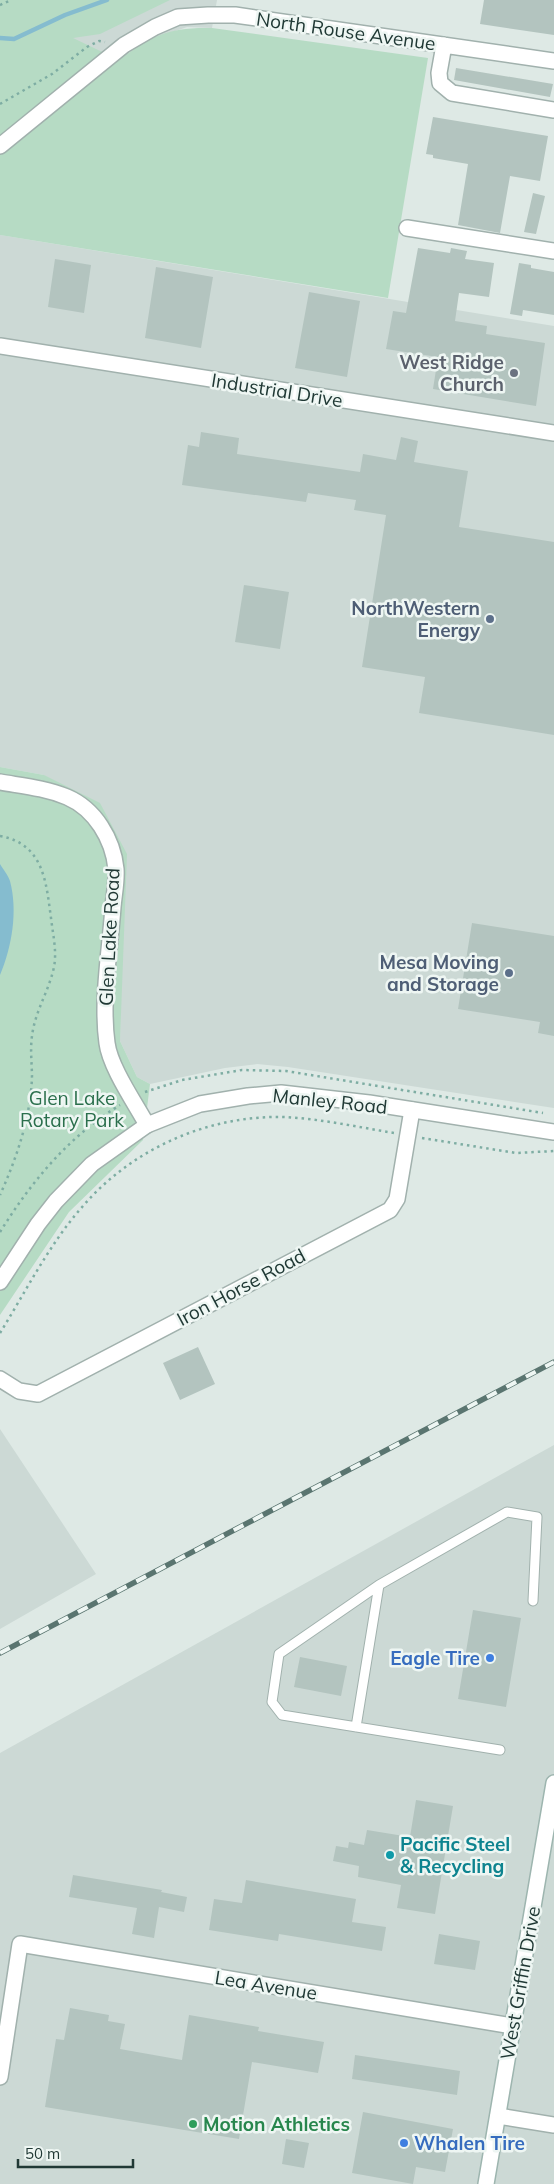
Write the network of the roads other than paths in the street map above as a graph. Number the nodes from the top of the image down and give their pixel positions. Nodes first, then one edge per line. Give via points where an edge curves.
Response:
1 (444, 45) junction
2 (554, 61) edge
3 (554, 110) edge
4 (0, 146) edge
5 (407, 228) dead end
6 (554, 252) edge
7 (0, 346) edge
8 (554, 433) edge
9 (0, 782) edge
10 (412, 1110) junction
11 (147, 1125) junction
12 (554, 1132) edge
13 (0, 1282) edge
14 (0, 1379) edge
15 (379, 1586) junction
16 (533, 1601) dead end
17 (356, 1727) junction
18 (500, 1750) dead end
19 (554, 1783) edge
20 (512, 2026) junction
21 (0, 2077) edge
22 (498, 2116) junction
23 (554, 2125) edge
24 (486, 2184) edge

1 - 2 street, North Rouse Avenue
1 - 3 street via 440,83 452,93
1 - 4 street, North Rouse Avenue via 235,16 178,17 124,46
5 - 6 street
7 - 8 street, Industrial Drive
9 - 11 street, Glen Lake Road via 48,790 69,798 88,811 110,844 116,869 106,996 107,1046
10 - 11 street, Manley Road via 281,1093 200,1104
10 - 12 street, Manley Road
10 - 14 street, Iron Horse Road via 397,1199 390,1210 38,1394 19,1391
11 - 13 street, Manley Road via 105,1153 71,1183 38,1224
15 - 16 lane via 507,1512 537,1517
15 - 17 lane
15 - 17 lane via 279,1654 272,1702 282,1715
17 - 18 lane
19 - 20 street, West Griffin Drive
20 - 21 street, Lea Avenue via 20,1944
20 - 22 street, West Griffin Drive
22 - 23 street
22 - 24 street, West Griffin Drive

